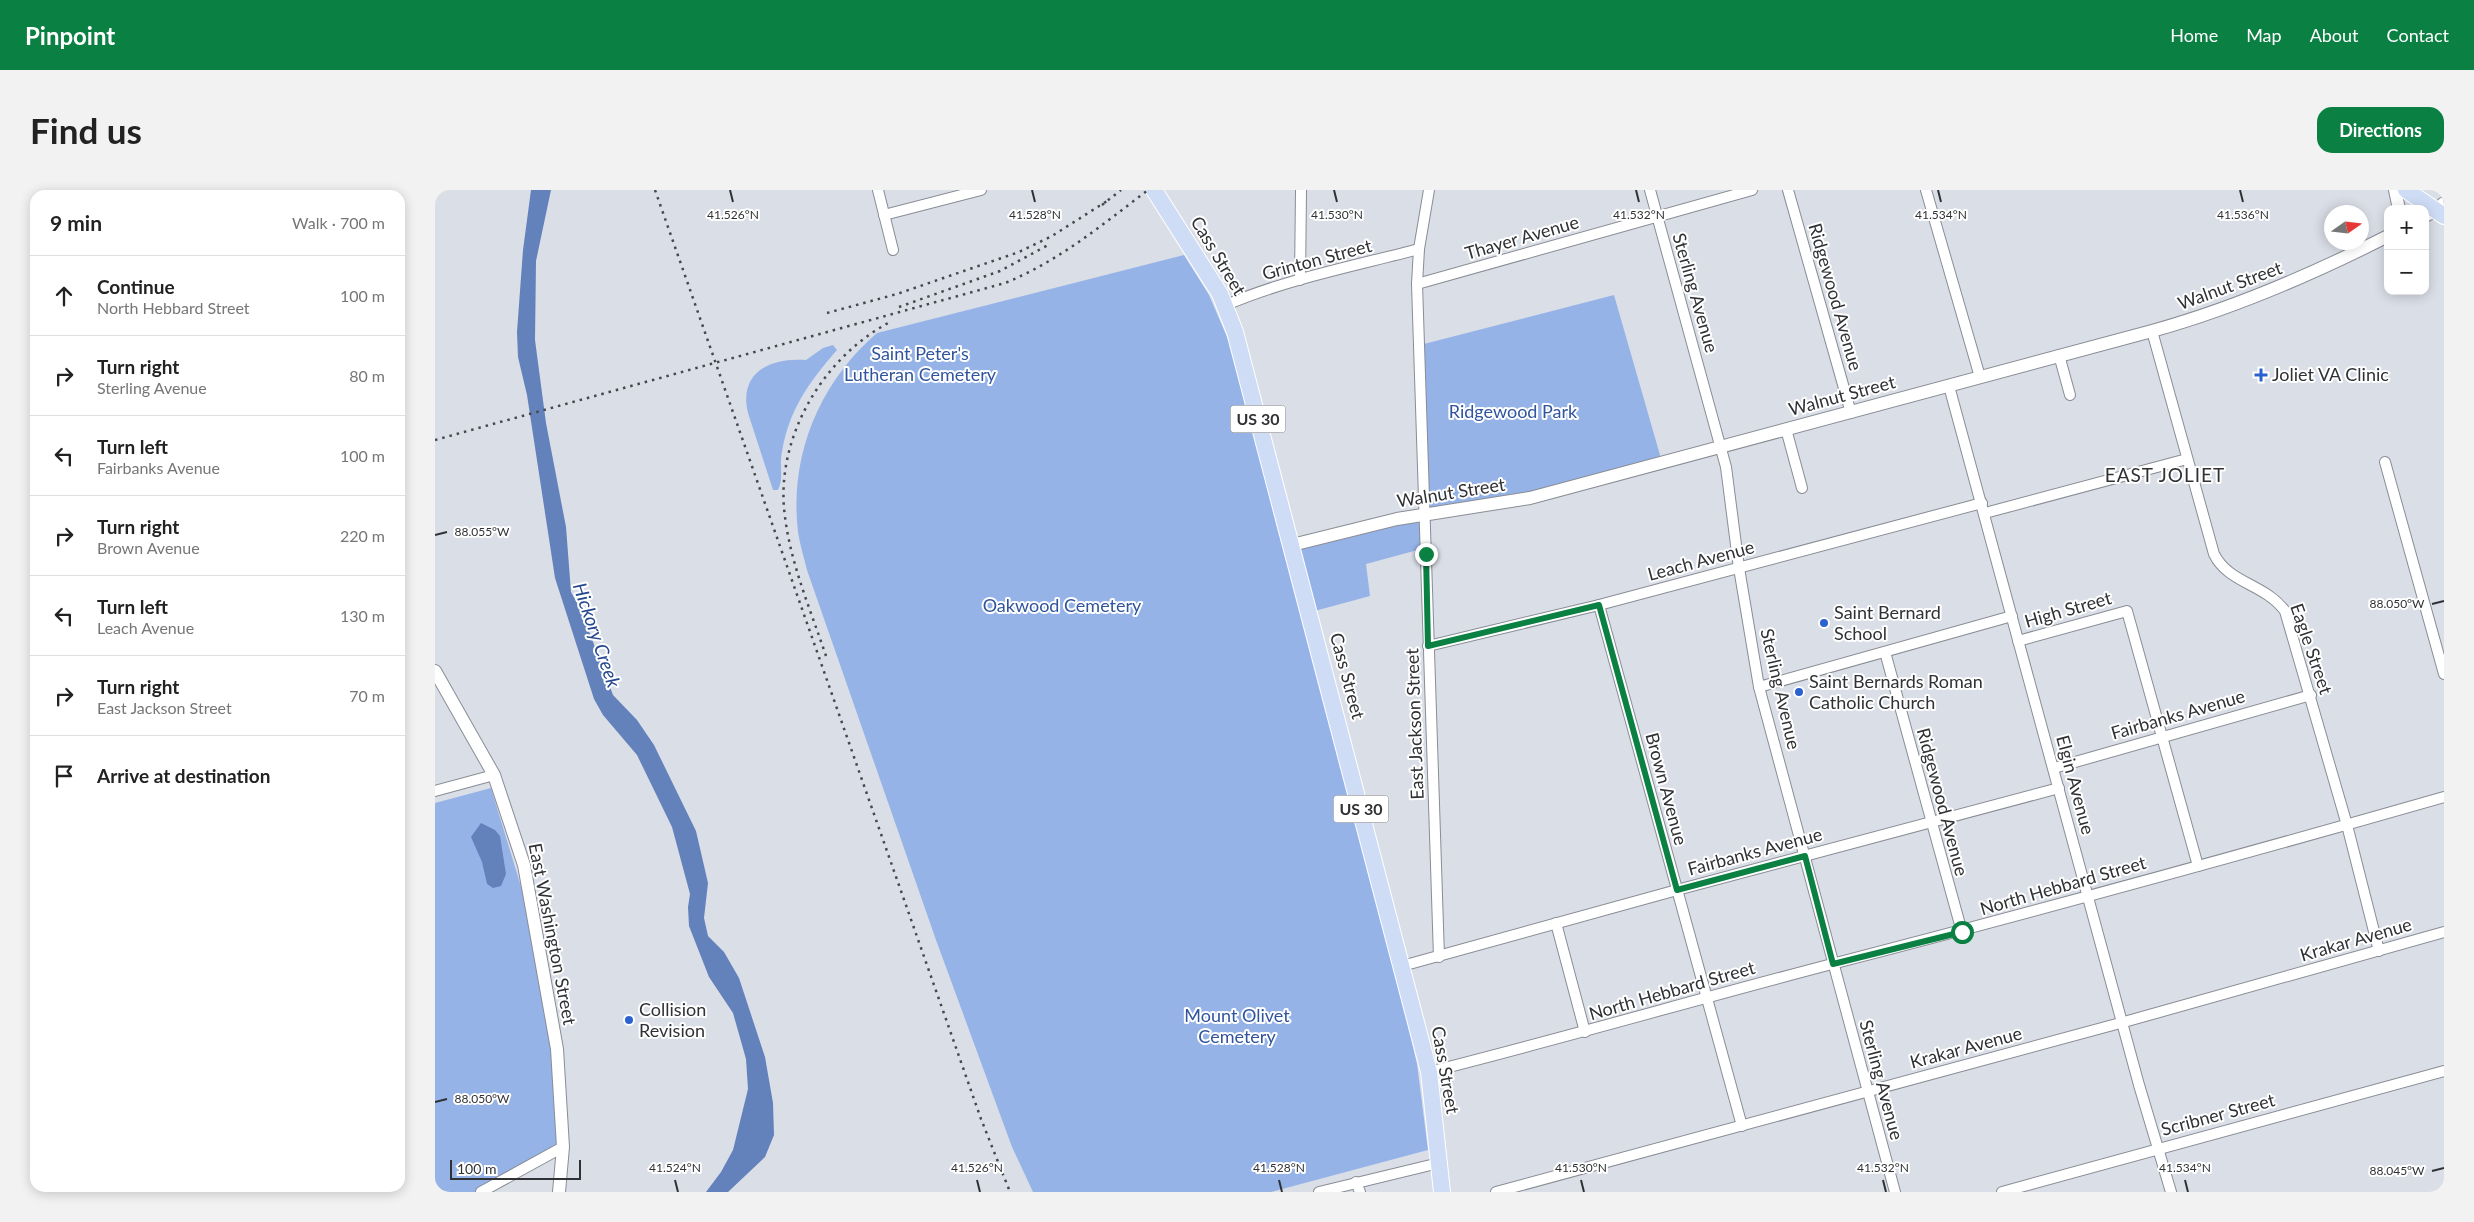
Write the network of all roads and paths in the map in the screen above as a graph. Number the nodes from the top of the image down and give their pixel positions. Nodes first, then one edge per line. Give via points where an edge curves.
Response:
1 (878, 190) edge
2 (981, 190) edge
3 (1154, 190) edge
4 (1301, 190) edge
5 (1429, 190) edge
6 (1650, 190) edge
7 (1752, 190) edge
8 (1788, 190) edge
9 (1926, 190) edge
10 (2395, 190) edge
11 (2406, 190) edge
12 (2398, 205) edge
13 (2437, 211) edge
14 (885, 215) junction
15 (1657, 217) junction
16 (2384, 238) edge
17 (1419, 249) junction
18 (893, 250) dead end
19 (1300, 280) junction
20 (1417, 284) junction
21 (1223, 300) junction
22 (2153, 331) junction
23 (2059, 355) junction
24 (1980, 377) junction
25 (1949, 386) junction
26 (2070, 395) dead end
27 (1851, 413) junction
28 (1786, 429) junction
29 (1721, 447) junction
30 (2187, 459) junction
31 (2385, 462) dead end
32 (1802, 488) dead end
33 (1983, 508) junction
34 (1425, 515) junction
35 (1292, 545) junction
36 (1739, 568) junction
37 (1599, 605) junction
38 (2012, 616) junction
39 (2019, 641) junction
40 (1428, 646) junction
41 (1885, 652) junction
42 (2444, 674) edge
43 (437, 679) edge
44 (1759, 686) junction
45 (2311, 695) junction
46 (2163, 736) junction
47 (2054, 768) junction
48 (493, 775) junction
49 (2059, 788) junction
50 (435, 791) edge
51 (2444, 797) edge
52 (1931, 822) junction
53 (2347, 825) junction
54 (1805, 856) junction
55 (2198, 866) junction
56 (1677, 890) junction
57 (2089, 896) junction
58 (1556, 924) junction
59 (1962, 932) junction
60 (2444, 932) edge
61 (2379, 951) junction
62 (1439, 957) junction
63 (1833, 964) junction
64 (1402, 966) junction
65 (1706, 999) junction
66 (2124, 1022) junction
67 (1585, 1032) junction
68 (2444, 1071) edge
69 (1429, 1072) junction
70 (1867, 1092) junction
71 (1742, 1126) junction
72 (563, 1148) junction
73 (2159, 1148) junction
74 (1439, 1163) junction
75 (1356, 1182) junction
76 (481, 1192) edge
77 (559, 1192) edge
78 (1319, 1192) edge
79 (1360, 1192) edge
80 (1442, 1192) edge
81 (1495, 1192) edge
82 (1895, 1192) edge
83 (2001, 1192) edge
84 (2171, 1192) edge

1 - 14 street
2 - 14 street
3 - 21 main road, Cass Street / US 30
4 - 19 street
5 - 17 street, East Jackson Street
6 - 15 street, Sterling Avenue
7 - 15 street, Thayer Avenue
8 - 27 street, Ridgewood Avenue
9 - 24 street
10 - 12 street
11 - 13 main road
14 - 18 street
15 - 20 street, Thayer Avenue
15 - 29 street, Sterling Avenue
16 - 22 street, Walnut Street via 2287,284 2202,317
17 - 19 street, Grinton Street
17 - 20 street, East Jackson Street
19 - 21 street, Grinton Street
20 - 34 street, East Jackson Street
21 - 35 main road, Cass Street / US 30 via 1235,332
22 - 23 street, Walnut Street
22 - 30 street, Eagle Street
23 - 24 street, Walnut Street
23 - 26 street
24 - 25 street, Walnut Street
25 - 27 street, Walnut Street
25 - 33 street, Elgin Avenue
27 - 28 street, Walnut Street
28 - 29 street, Walnut Street
28 - 32 street
29 - 34 street, Walnut Street via 1530,498
29 - 36 street, Sterling Avenue
30 - 33 street, Leach Avenue
30 - 45 street, Eagle Street via 2219,564 2229,574 2265,591 2285,611
31 - 42 street
33 - 36 street, Leach Avenue
33 - 38 street, Elgin Avenue
34 - 35 street, Walnut Street
34 - 40 street, East Jackson Street
35 - 64 main road, Cass Street / US 30
36 - 37 street, Leach Avenue
36 - 44 street, Sterling Avenue
37 - 40 street, Leach Avenue
37 - 56 street, Brown Avenue
38 - 39 street, Elgin Avenue
38 - 41 street, High Street
39 - 46 street, High Street via 2127,611
39 - 47 street, Elgin Avenue
40 - 62 street, East Jackson Street
41 - 44 street, High Street
41 - 52 street, Ridgewood Avenue
43 - 48 street, East Washington Street
44 - 54 street, Sterling Avenue
45 - 46 street, Fairbanks Avenue
45 - 53 street, Eagle Street
46 - 47 street, Fairbanks Avenue
46 - 55 street
47 - 49 street, Elgin Avenue
48 - 50 street
48 - 72 street, East Washington Street via 525,865 534,910 557,1049
49 - 52 street, Fairbanks Avenue
49 - 57 street, Elgin Avenue
51 - 53 street, North Hebbard Street
52 - 54 street, Fairbanks Avenue
52 - 59 street, Ridgewood Avenue
53 - 55 street, North Hebbard Street
53 - 61 street, Eagle Street
54 - 56 street, Fairbanks Avenue
54 - 63 street, Sterling Avenue
55 - 57 street, North Hebbard Street
56 - 58 street, Fairbanks Avenue
56 - 65 street, Brown Avenue
57 - 59 street, North Hebbard Street
57 - 66 street, Elgin Avenue
58 - 62 street, Fairbanks Avenue
58 - 67 street
59 - 63 street, North Hebbard Street
60 - 61 street, Krakar Avenue
61 - 66 street, Krakar Avenue
62 - 64 street, Fairbanks Avenue
63 - 65 street, North Hebbard Street
63 - 70 street, Sterling Avenue
64 - 69 main road, Cass Street / US 30
65 - 67 street, North Hebbard Street
65 - 71 street, Brown Avenue
66 - 70 street, Krakar Avenue
66 - 73 street, Elgin Avenue
67 - 69 street, North Hebbard Street
68 - 73 street, Scribner Street
69 - 74 main road, Cass Street / US 30
70 - 71 street, Krakar Avenue
70 - 82 street, Sterling Avenue
71 - 81 street, Krakar Avenue
72 - 76 street
72 - 77 street, East Washington Street
73 - 83 street, Scribner Street
73 - 84 street, Elgin Avenue
74 - 75 street
74 - 80 main road, Cass Street / US 30
75 - 78 street
75 - 79 street

